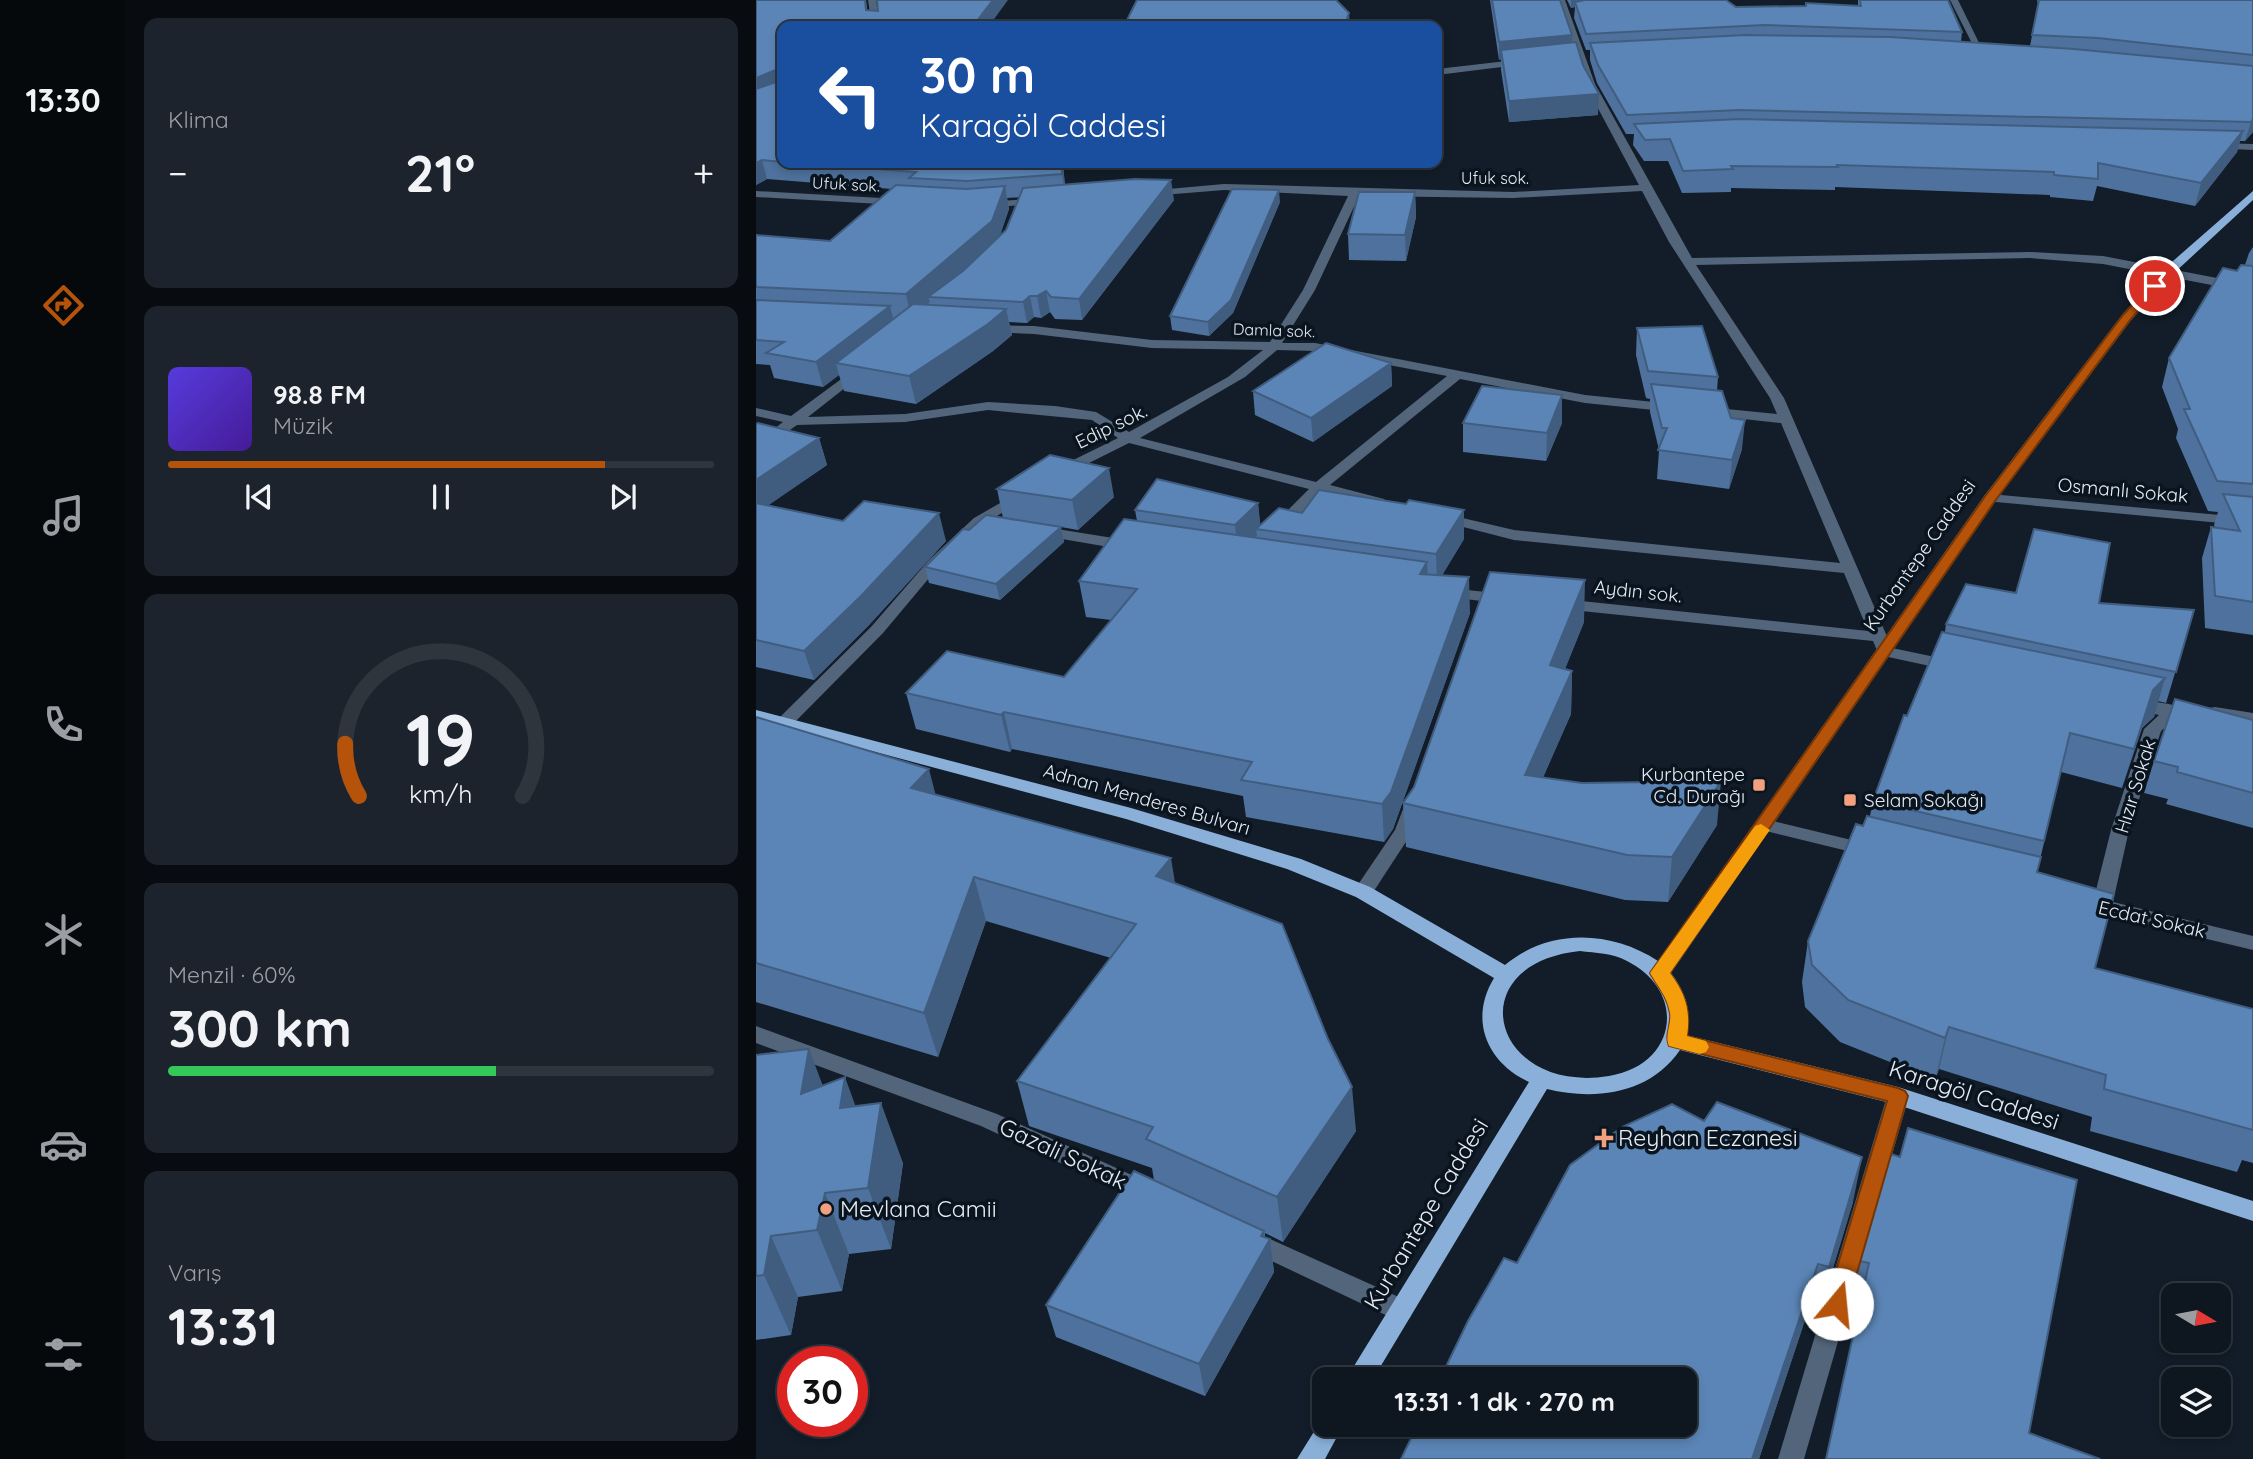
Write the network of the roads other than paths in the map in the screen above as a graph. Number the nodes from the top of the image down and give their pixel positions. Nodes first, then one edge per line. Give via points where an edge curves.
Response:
1 (872, 0) edge
2 (1561, 0) edge
3 (1954, 0) edge
4 (875, 21) edge
5 (1969, 54) edge
6 (1983, 55) junction
7 (1997, 55) edge
8 (1541, 60) edge
9 (1442, 71) edge
10 (2198, 145) edge
11 (2253, 147) edge
12 (1646, 188) junction
13 (1143, 193) edge
14 (1355, 193) junction
15 (756, 194) edge
16 (2253, 194) edge
17 (1061, 199) edge
18 (904, 202) edge
19 (971, 206) edge
20 (1688, 262) junction
21 (2169, 271) junction
22 (2253, 289) edge
23 (968, 327) edge
24 (1274, 346) junction
25 (866, 365) edge
26 (1457, 375) junction
27 (756, 412) edge
28 (1786, 419) junction
29 (795, 421) junction
30 (1129, 439) junction
31 (756, 450) edge
32 (1319, 487) junction
33 (1990, 498) junction
34 (1397, 506) edge
35 (1423, 513) edge
36 (979, 521) junction
37 (2253, 522) edge
38 (1270, 535) edge
39 (1144, 548) edge
40 (1850, 569) junction
41 (1435, 592) edge
42 (1881, 644) junction
43 (1967, 669) edge
44 (2117, 700) edge
45 (2172, 712) junction
46 (756, 715) edge
47 (2253, 718) edge
48 (784, 723) junction
49 (1418, 792) edge
50 (1765, 825) junction
51 (1886, 855) edge
52 (1363, 892) junction
53 (2075, 900) edge
54 (2102, 907) junction
55 (2253, 943) edge
56 (1660, 973) junction
57 (1505, 975) junction
58 (756, 1034) edge
59 (1676, 1041) junction
60 (1542, 1079) junction
61 (1898, 1096) junction
62 (1164, 1200) edge
63 (2253, 1210) edge
64 (1226, 1229) edge
65 (1401, 1310) junction
66 (1366, 1367) edge
67 (1323, 1437) edge
68 (1310, 1459) edge
69 (1791, 1459) edge

1 - 4 street
2 - 12 street via 1573,13 1590,84 1627,140
3 - 6 street
5 - 6 street
6 - 7 street
8 - 9 street
10 - 11 street
12 - 14 street, Ufuk sok. via 1513,195
12 - 20 street
13 - 14 street, Ufuk sok. via 1224,187
14 - 24 street, Edip sok. via 1297,314
15 - 18 street, Ufuk sok.
16 - 21 main road, Kurbantepe Caddesi
17 - 19 street via 1018,208
20 - 21 street via 2031,255
20 - 28 street
21 - 22 street
21 - 33 main road, Kurbantepe Caddesi via 2127,317
23 - 24 street, Damla sok. via 1152,344
24 - 26 street, Damla sok. via 1315,347
24 - 30 street, Edip sok. via 1255,365
25 - 29 street
26 - 28 street, Damla sok. via 1585,399
26 - 32 street
27 - 29 street
28 - 40 street
29 - 30 street via 905,418 988,406 1096,416
29 - 31 street
30 - 32 street
30 - 36 street, Edip sok. via 1037,485
32 - 34 street
32 - 38 street
33 - 37 street, Osmanlı Sokak
33 - 42 main road, Kurbantepe Caddesi
35 - 40 street via 1514,535
36 - 39 street
36 - 48 street, Edip sok.
40 - 42 street
41 - 42 street, Aydın sok. via 1484,603 1533,601
42 - 43 street, Aydın sok.
42 - 50 main road, Kurbantepe Caddesi
44 - 45 street
45 - 47 street via 2202,710
45 - 54 street, Hızır Sokak via 2153,729 2120,830
46 - 48 main road, Adnan Menderes Bulvarı
48 - 52 main road, Adnan Menderes Bulvarı via 1131,814 1294,864
49 - 52 street via 1404,831
50 - 51 street
50 - 56 main road, Kurbantepe Caddesi
52 - 57 main road, Adnan Menderes Bulvarı
53 - 54 street, Ecdat Sokak
54 - 55 street, Ecdat Sokak
56 - 57 main road via 1637,957 1609,947 1580,944 1550,948
56 - 59 main road via 1675,993 1680,1017
57 - 60 main road via 1493,996 1490,1020 1498,1043 1516,1063
58 - 62 street, Gazali Sokak via 989,1120
59 - 60 main road via 1645,1073 1606,1087 1574,1087
59 - 61 main road, Karagöl Caddesi
60 - 65 main road, Kurbantepe Caddesi
61 - 63 main road, Karagöl Caddesi
61 - 69 street
64 - 65 street
65 - 66 main road, Kurbantepe Caddesi
67 - 68 main road

